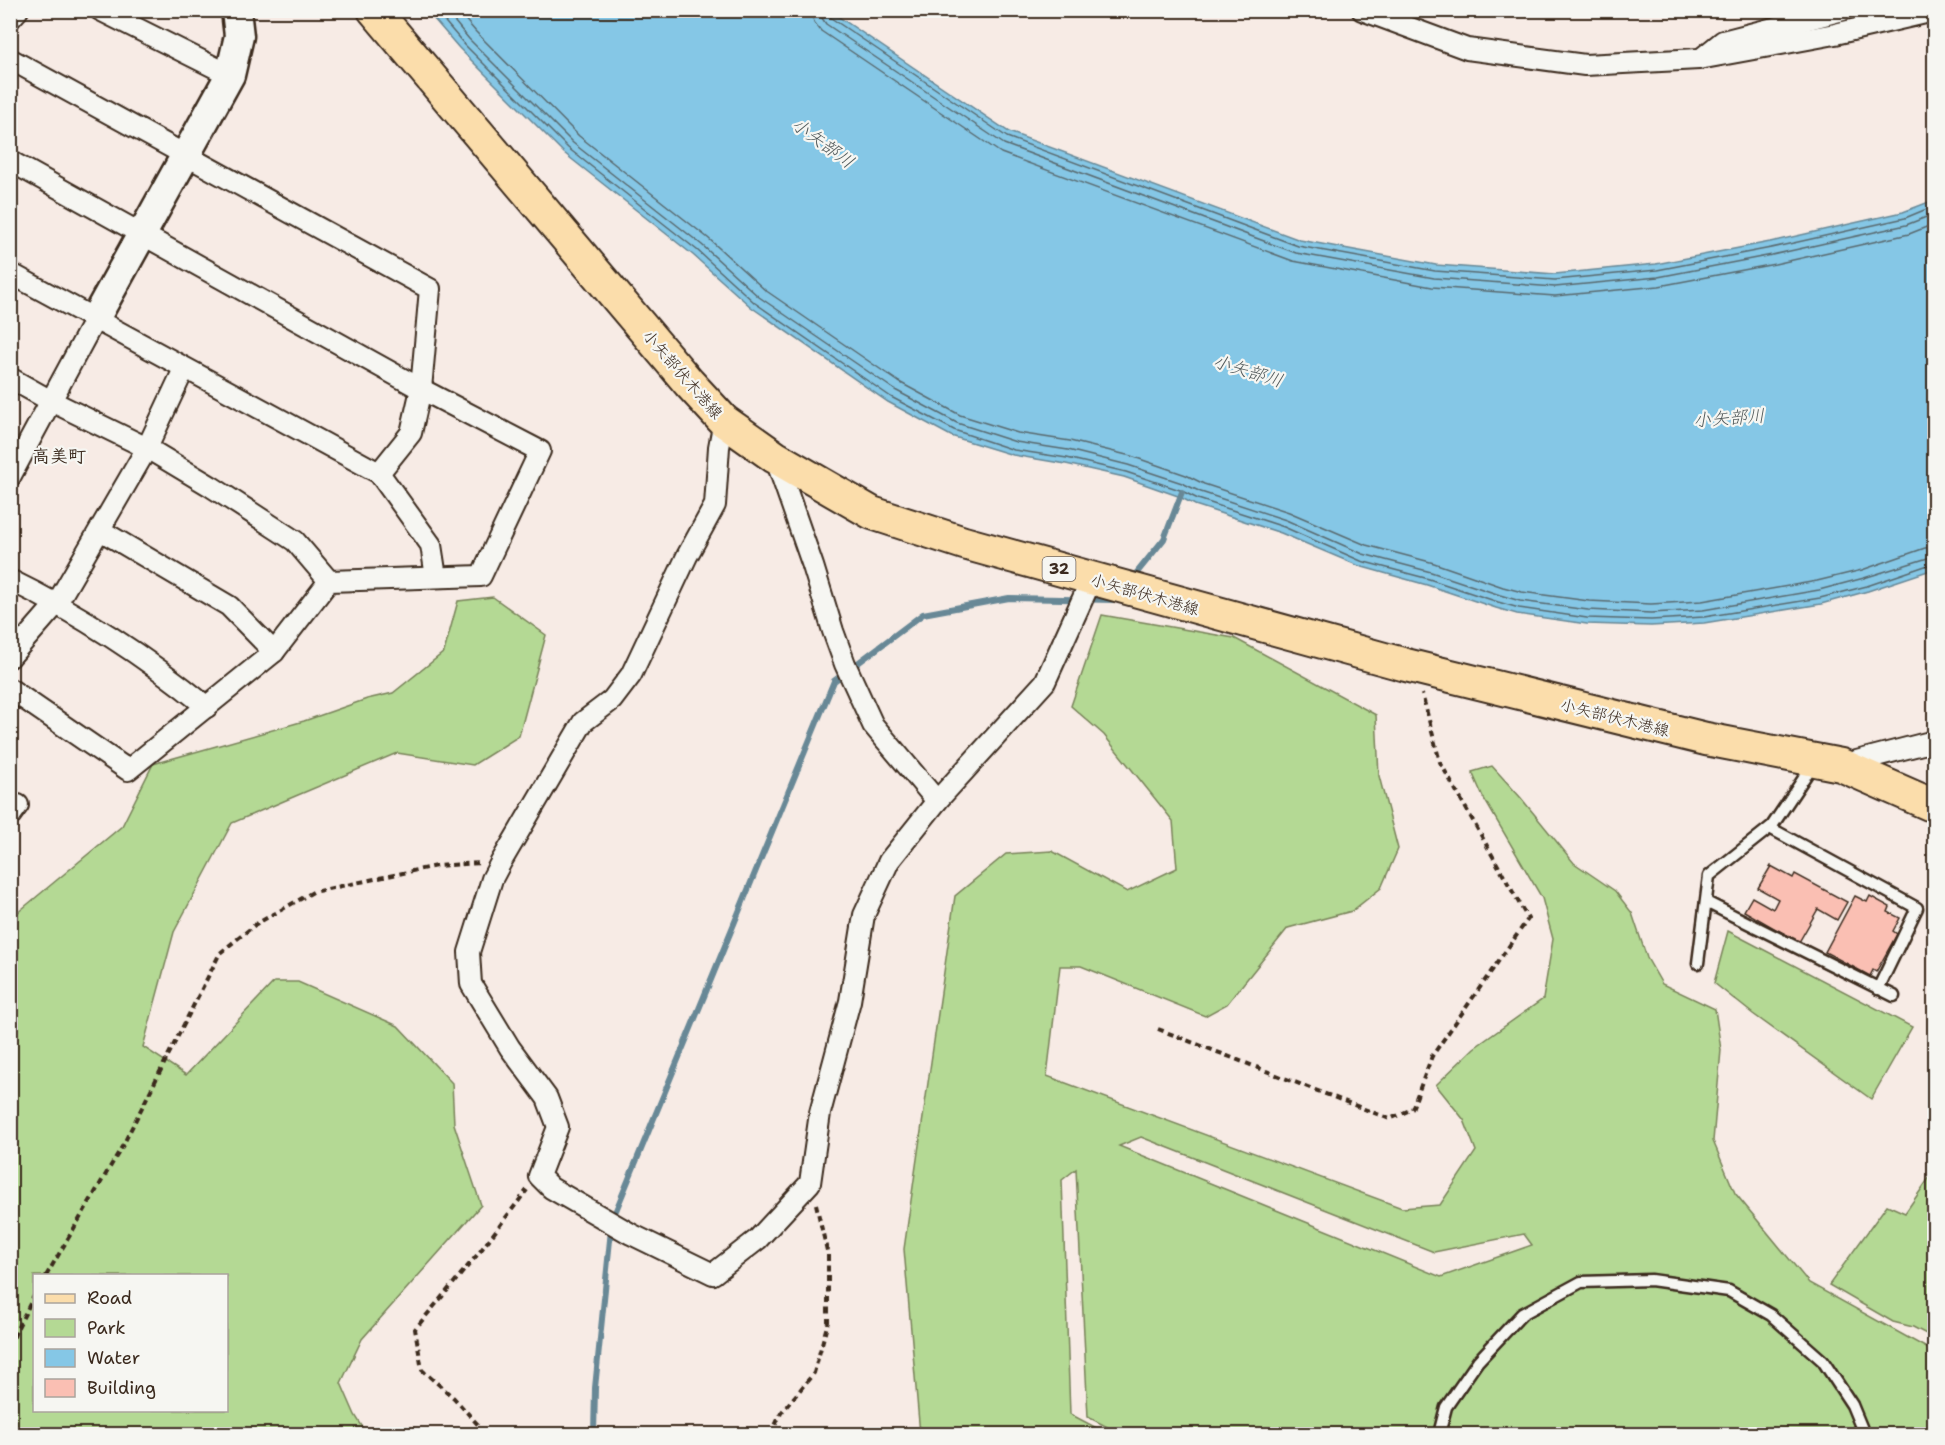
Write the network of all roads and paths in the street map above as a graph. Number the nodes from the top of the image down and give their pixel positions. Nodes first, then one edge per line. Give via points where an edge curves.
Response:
1 (18, 10) edge
2 (100, 10) edge
3 (236, 10) edge
4 (374, 10) edge
5 (1362, 10) edge
6 (1843, 10) edge
7 (1935, 11) edge
8 (10, 19) edge
9 (10, 59) edge
10 (1699, 59) junction
11 (230, 75) junction
12 (186, 156) junction
13 (10, 161) edge
14 (141, 235) junction
15 (10, 273) edge
16 (95, 320) junction
17 (184, 369) junction
18 (10, 378) edge
19 (421, 389) junction
20 (51, 402) junction
21 (724, 421) junction
22 (147, 448) junction
23 (775, 457) junction
24 (379, 473) junction
25 (10, 477) edge
26 (100, 530) junction
27 (436, 577) junction
28 (1092, 578) junction
29 (10, 580) edge
30 (329, 581) junction
31 (57, 603) junction
32 (274, 652) junction
33 (10, 657) edge
34 (1415, 667) junction
35 (10, 689) edge
36 (207, 707) junction
37 (1935, 741) edge
38 (1828, 762) junction
39 (937, 801) junction
40 (1935, 806) edge
41 (1770, 828) junction
42 (501, 861) junction
43 (1706, 902) junction
44 (1698, 963) dead end
45 (1878, 988) junction
46 (1894, 996) dead end
47 (1158, 1029) dead end
48 (539, 1176) junction
49 (810, 1183) junction
50 (47, 1274) edge
51 (33, 1298) edge
52 (10, 1347) edge
53 (481, 1434) edge
54 (771, 1434) edge
55 (1438, 1434) edge
56 (1864, 1434) edge

1 - 8 street
2 - 11 street
3 - 11 street via 239,36
4 - 21 main road, 小矢部伏木港線 / 32
5 - 10 street via 1467,49 1585,65
6 - 10 street via 1723,41
7 - 10 street
9 - 12 street
11 - 12 street
12 - 14 street
12 - 19 street via 430,289
13 - 14 street
14 - 16 street
14 - 19 street
15 - 16 street
16 - 17 street
16 - 20 street
17 - 22 street
17 - 24 street
18 - 20 street
19 - 24 street via 411,433
19 - 27 street via 540,451 481,576
20 - 22 street
20 - 25 street
21 - 23 main road, 小矢部伏木港線 / 32
21 - 42 street via 715,505 631,675 612,700 583,722
22 - 26 street
22 - 30 street via 295,541
23 - 28 main road, 小矢部伏木港線 / 32 via 872,513
23 - 39 street via 832,631 873,725
24 - 27 street via 431,545
26 - 31 street
26 - 32 street via 229,606
27 - 30 street
28 - 34 main road, 小矢部伏木港線 / 32
28 - 39 street via 1045,682
29 - 31 street
30 - 32 street
31 - 33 street
31 - 36 street via 159,668
32 - 36 street
34 - 38 main road, 小矢部伏木港線 / 32 via 1707,739
34 - 47 path via 1440,762 1528,919 1432,1056 1412,1109 1390,1119
35 - 36 street via 128,770
37 - 38 street
38 - 40 main road, 小矢部伏木港線 / 32
38 - 41 lane
39 - 49 street via 889,861 864,915 850,1001 820,1113
41 - 43 lane via 1709,876
41 - 45 lane via 1917,908
42 - 48 street via 469,952 471,984 510,1048 547,1098 558,1127
42 - 50 path via 436,867 313,892 256,924 220,953 123,1145
43 - 44 lane
43 - 45 lane
45 - 46 lane
48 - 49 street via 551,1188 631,1234 713,1274 758,1239
48 - 53 path via 415,1329 422,1370 454,1398 480,1427
49 - 54 path via 828,1255 828,1322 814,1372 781,1413
51 - 52 path
55 - 56 lane via 1446,1407 1478,1361 1522,1314 1581,1282 1651,1280 1729,1291 1771,1315 1823,1361 1852,1405

